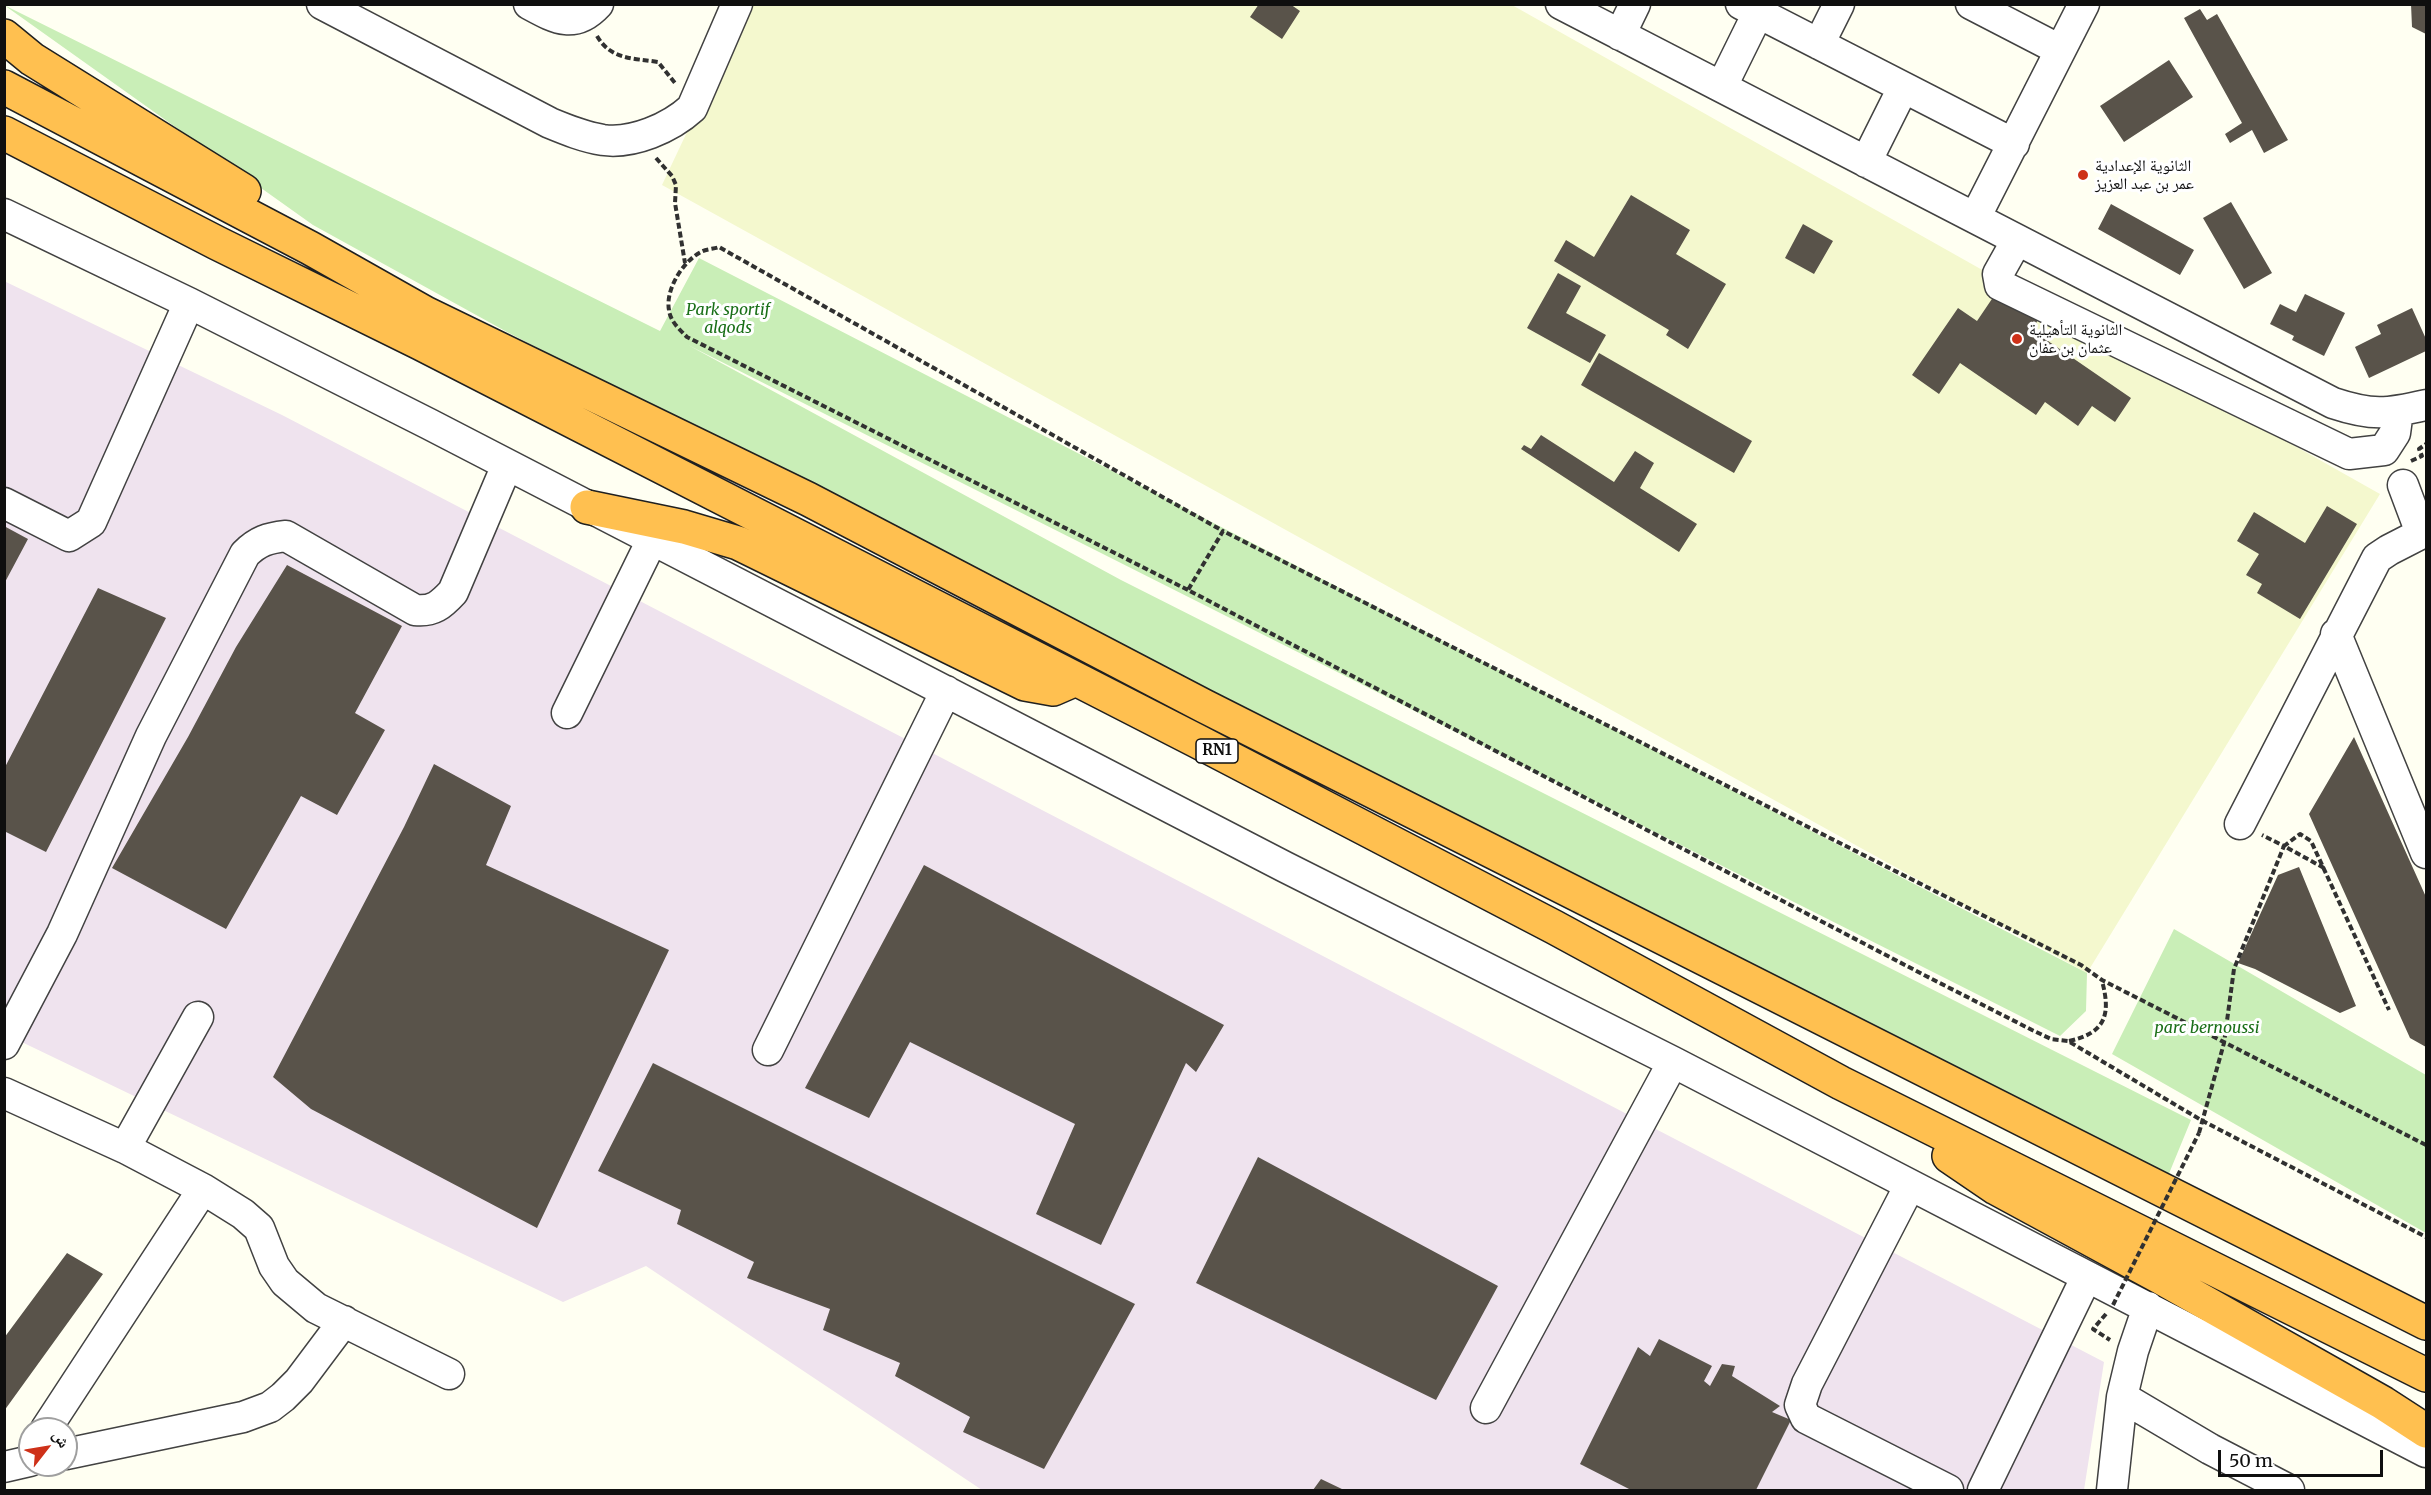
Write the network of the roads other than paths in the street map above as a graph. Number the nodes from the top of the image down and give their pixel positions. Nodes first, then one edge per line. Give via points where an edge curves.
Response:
1 (322, 4) edge
2 (529, 4) edge
3 (737, 4) edge
4 (1561, 4) edge
5 (1635, 4) edge
6 (1839, 4) edge
7 (1971, 4) edge
8 (2084, 4) edge
9 (1750, 9) edge
10 (586, 13) edge
11 (1620, 35) junction
12 (4, 36) edge
13 (1819, 44) junction
14 (2060, 50) junction
15 (1722, 86) junction
16 (4, 87) edge
17 (1903, 88) junction
18 (4, 133) edge
19 (2014, 144) junction
20 (1866, 162) junction
21 (4, 214) edge
22 (1975, 218) junction
23 (2017, 240) junction
24 (189, 303) junction
25 (425, 313) junction
26 (2427, 405) edge
27 (2398, 411) junction
28 (507, 465) junction
29 (2403, 485) dead end
30 (4, 503) edge
31 (587, 507) junction
32 (2424, 532) edge
33 (652, 540) junction
34 (2336, 634) junction
35 (1076, 679) junction
36 (946, 691) junction
37 (567, 713) dead end
38 (2415, 793) edge
39 (2240, 824) road end
40 (2427, 853) edge
41 (198, 1017) dead end
42 (4, 1044) edge
43 (768, 1050) dead end
44 (1673, 1062) junction
45 (1841, 1083) junction
46 (4, 1093) edge
47 (125, 1148) junction
48 (1910, 1185) junction
49 (203, 1189) junction
50 (2086, 1278) junction
51 (2148, 1307) junction
52 (344, 1321) junction
53 (2427, 1323) edge
54 (449, 1374) dead end
55 (2427, 1376) edge
56 (2122, 1397) junction
57 (1486, 1408) dead end
58 (54, 1417) edge
59 (2427, 1431) edge
60 (78, 1451) edge
61 (2427, 1452) edge
62 (1948, 1491) edge
63 (1983, 1491) edge
64 (2112, 1491) edge
65 (2289, 1491) edge

1 - 3 street via 550,123 605,140 639,136 670,125 692,108
2 - 10 street via 561,20
4 - 11 street
5 - 11 street
6 - 13 street
7 - 14 street
8 - 14 street
9 - 13 street
9 - 15 street
11 - 15 street
12 - 25 highway via 32,59 194,158
13 - 17 street
14 - 19 street
15 - 20 street
16 - 25 highway, RN1 via 300,242
17 - 19 street
17 - 20 street
18 - 35 highway, RN1
19 - 22 street
20 - 22 street
21 - 24 street
22 - 23 street
23 - 27 street via 2333,403 2383,414
23 - 27 street via 1998,274 2000,285 2349,454 2384,450 2395,433
24 - 28 street
24 - 30 street via 91,522 69,536
25 - 53 highway, RN1 via 808,499 1204,706
26 - 27 street
28 - 31 street
28 - 42 street via 453,592 427,611 415,610 286,536 267,538 245,555 152,736 62,934
29 - 32 street
31 - 33 street
31 - 35 highway via 684,527 738,543 1025,684 1053,689
32 - 34 street via 2377,558
33 - 36 street
33 - 37 street
34 - 38 street
34 - 39 street
35 - 45 highway, RN1 via 1544,921
36 - 43 street
36 - 44 street
38 - 40 street
41 - 47 street
44 - 48 street
44 - 57 street
45 - 55 highway, RN1
45 - 59 highway via 1996,1188 2383,1402
46 - 47 street
47 - 49 street
48 - 50 street
48 - 62 street via 1807,1384 1800,1405 1806,1418
49 - 52 street via 259,1228 274,1266 295,1292 316,1308
49 - 58 street
50 - 51 street
50 - 63 street
51 - 56 street
51 - 61 street
52 - 54 street
52 - 60 street via 299,1381 270,1407 243,1417
56 - 64 street
56 - 65 street

